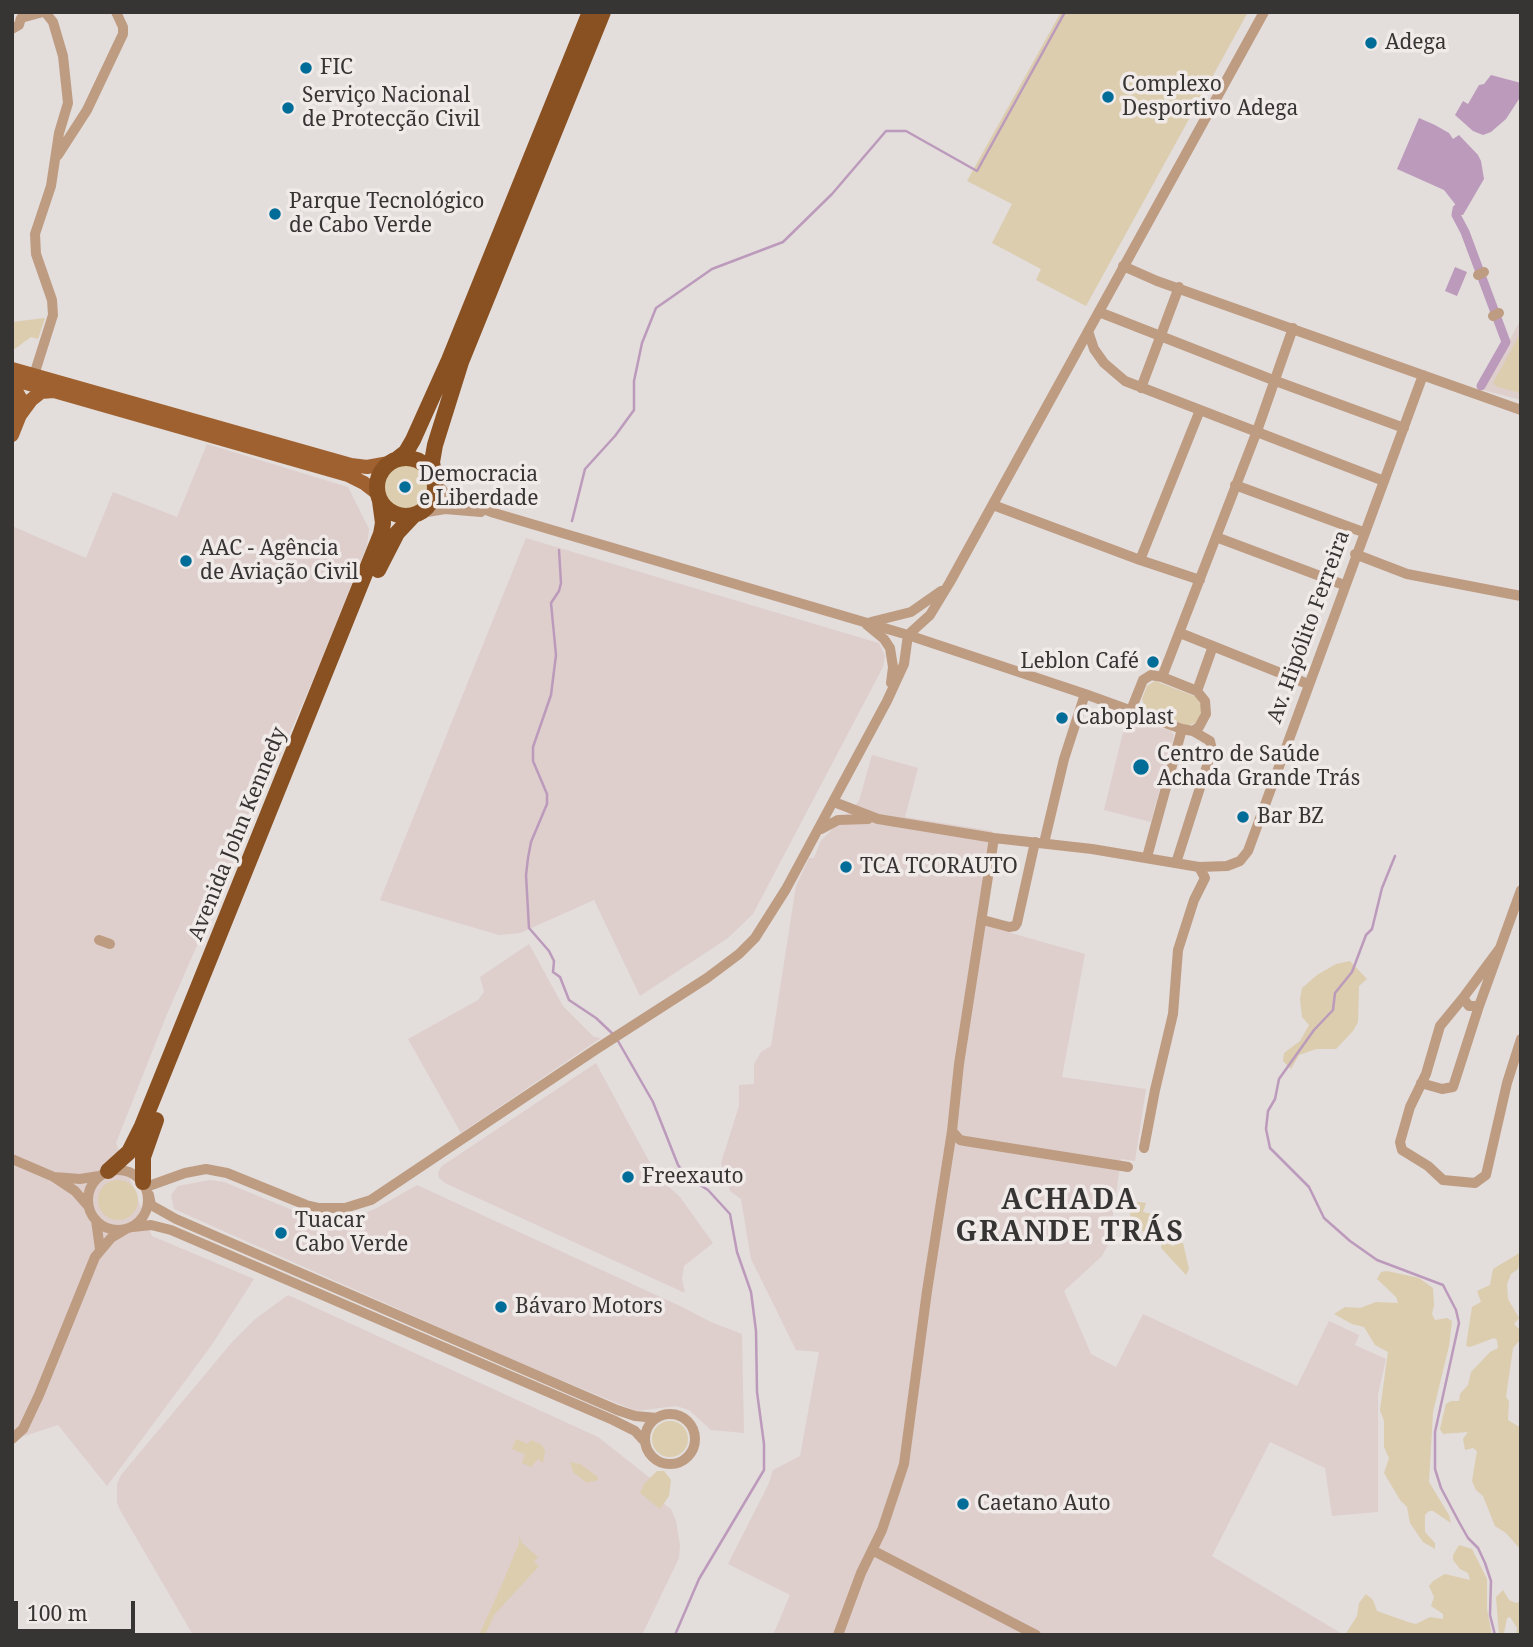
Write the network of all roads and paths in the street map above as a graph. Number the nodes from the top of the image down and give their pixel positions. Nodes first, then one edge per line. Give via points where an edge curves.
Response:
1 (44, 12) edge
2 (116, 12) edge
3 (590, 12) edge
4 (603, 12) edge
5 (1264, 12) edge
6 (12, 29) edge
7 (56, 157) junction
8 (1123, 266) junction
9 (1179, 287) junction
10 (1098, 312) junction
11 (1293, 328) junction
12 (1088, 331) junction
13 (1160, 337) junction
14 (12, 369) edge
15 (34, 375) junction
16 (1423, 375) junction
17 (1273, 380) junction
18 (12, 382) edge
19 (1141, 388) junction
20 (54, 391) junction
21 (1200, 410) junction
22 (1521, 410) edge
23 (20, 415) junction
24 (1404, 428) junction
25 (1257, 431) junction
26 (12, 435) edge
27 (393, 461) junction
28 (435, 480) junction
29 (1384, 481) junction
30 (1236, 485) junction
31 (378, 497) junction
32 (993, 505) junction
33 (491, 512) junction
34 (417, 515) junction
35 (1363, 532) junction
36 (1216, 537) junction
37 (1355, 554) junction
38 (1140, 560) junction
39 (1200, 580) junction
40 (950, 582) junction
41 (1344, 585) junction
42 (1521, 596) edge
43 (865, 623) junction
44 (1180, 633) junction
45 (908, 635) junction
46 (1213, 646) junction
47 (1162, 677) junction
48 (1308, 684) junction
49 (1197, 691) junction
50 (1085, 694) junction
51 (887, 701) junction
52 (1131, 710) junction
53 (1188, 730) junction
54 (834, 802) junction
55 (878, 819) junction
56 (814, 837) junction
57 (994, 838) junction
58 (1039, 843) junction
59 (1147, 857) junction
60 (1176, 863) junction
61 (1199, 867) junction
62 (1521, 890) edge
63 (1517, 914) edge
64 (983, 920) junction
65 (1500, 948) junction
66 (1463, 998) junction
67 (1479, 1006) junction
68 (1521, 1039) edge
69 (1421, 1083) junction
70 (952, 1131) junction
71 (1144, 1148) dead end
72 (12, 1159) edge
73 (1128, 1167) dead end
74 (104, 1173) junction
75 (54, 1177) junction
76 (146, 1188) junction
77 (89, 1207) junction
78 (96, 1220) junction
79 (129, 1228) junction
80 (100, 1249) junction
81 (657, 1418) junction
82 (12, 1439) edge
83 (645, 1441) junction
84 (872, 1550) junction
85 (838, 1635) edge
86 (1036, 1635) edge

1 - 6 street via 21,18
1 - 7 street via 53,22 68,87
2 - 7 street via 123,34 86,110
3 - 27 highway via 449,360 413,440
4 - 28 highway via 461,362 435,445
5 - 8 street
7 - 15 street via 35,234 53,316
8 - 9 street
8 - 10 street
9 - 11 street
9 - 13 street
10 - 12 street
10 - 13 street
11 - 16 street
11 - 17 street
12 - 19 street via 1104,363 1118,377
12 - 32 street
13 - 17 street
13 - 19 street
14 - 15 main road
15 - 27 main road via 351,465 367,467
16 - 22 street
16 - 24 street, Av. Hipólito Ferreira
17 - 24 street
17 - 25 street
18 - 20 main road
18 - 23 main road via 20,398
19 - 21 street
20 - 23 main road via 35,396
20 - 31 main road via 348,475
21 - 25 street
21 - 38 street
23 - 26 main road
24 - 29 street, Av. Hipólito Ferreira
25 - 29 street
25 - 30 street
27 - 28 highway via 416,460
27 - 31 highway via 379,476
28 - 33 street via 444,492
28 - 34 highway via 433,500
29 - 35 street, Av. Hipólito Ferreira
30 - 35 street
30 - 36 street
31 - 34 highway via 393,514
31 - 74 highway, Avenida John Kennedy via 381,534 142,1126 129,1152
32 - 38 street
32 - 40 street
33 - 34 street via 444,509
33 - 43 street
34 - 76 highway, Avenida John Kennedy via 401,527 385,552 151,1131 144,1157
35 - 37 street, Av. Hipólito Ferreira
36 - 39 street
36 - 41 street
37 - 41 street, Av. Hipólito Ferreira
37 - 42 street via 1407,574
38 - 39 street
39 - 44 street
40 - 43 street via 911,612
40 - 45 street via 930,615
41 - 48 street, Av. Hipólito Ferreira
43 - 45 street
43 - 51 street via 884,639 893,658
44 - 46 street
44 - 47 street
45 - 50 street
45 - 51 street via 904,664
46 - 48 street
46 - 49 street
47 - 49 street
47 - 52 street via 1143,680
48 - 61 street, Av. Hipólito Ferreira via 1248,851 1234,864
49 - 53 street via 1207,709 1199,727
50 - 52 street
50 - 58 street
51 - 54 street
52 - 53 street
53 - 59 street
53 - 60 street via 1208,739 1212,750
54 - 55 street
54 - 56 street
55 - 56 street via 838,820
55 - 57 street, Av. Hipólito Ferreira
56 - 76 street via 755,938 724,966 383,1194 358,1205 306,1206 227,1173 206,1169
57 - 58 street, Av. Hipólito Ferreira
57 - 64 street
58 - 59 street, Av. Hipólito Ferreira
58 - 64 street via 1017,923 1012,928
59 - 60 street, Av. Hipólito Ferreira
60 - 61 street, Av. Hipólito Ferreira
61 - 71 street via 1205,877 1178,950 1173,1014
62 - 63 street
63 - 65 street
64 - 70 street
65 - 66 street
65 - 67 street
66 - 67 street via 1469,1006
66 - 69 street via 1440,1026
67 - 69 street via 1453,1087
68 - 69 street via 1482,1180 1443,1180 1402,1150 1405,1120
70 - 73 street via 960,1140
70 - 84 street via 904,1464
72 - 75 street
74 - 75 street via 80,1179
74 - 76 street via 127,1170
74 - 77 street via 89,1190
75 - 77 street
76 - 79 street via 146,1213
76 - 81 street via 151,1205 169,1216 618,1410
77 - 78 street
78 - 79 street via 110,1229
78 - 80 street
79 - 80 street
79 - 83 street via 151,1225 171,1230 613,1420
80 - 82 street via 39,1395 23,1429
81 - 83 street via 647,1429
81 - 83 street via 672,1414 687,1420 695,1433 694,1448 684,1461 668,1464 654,1459
84 - 85 street
84 - 86 street

